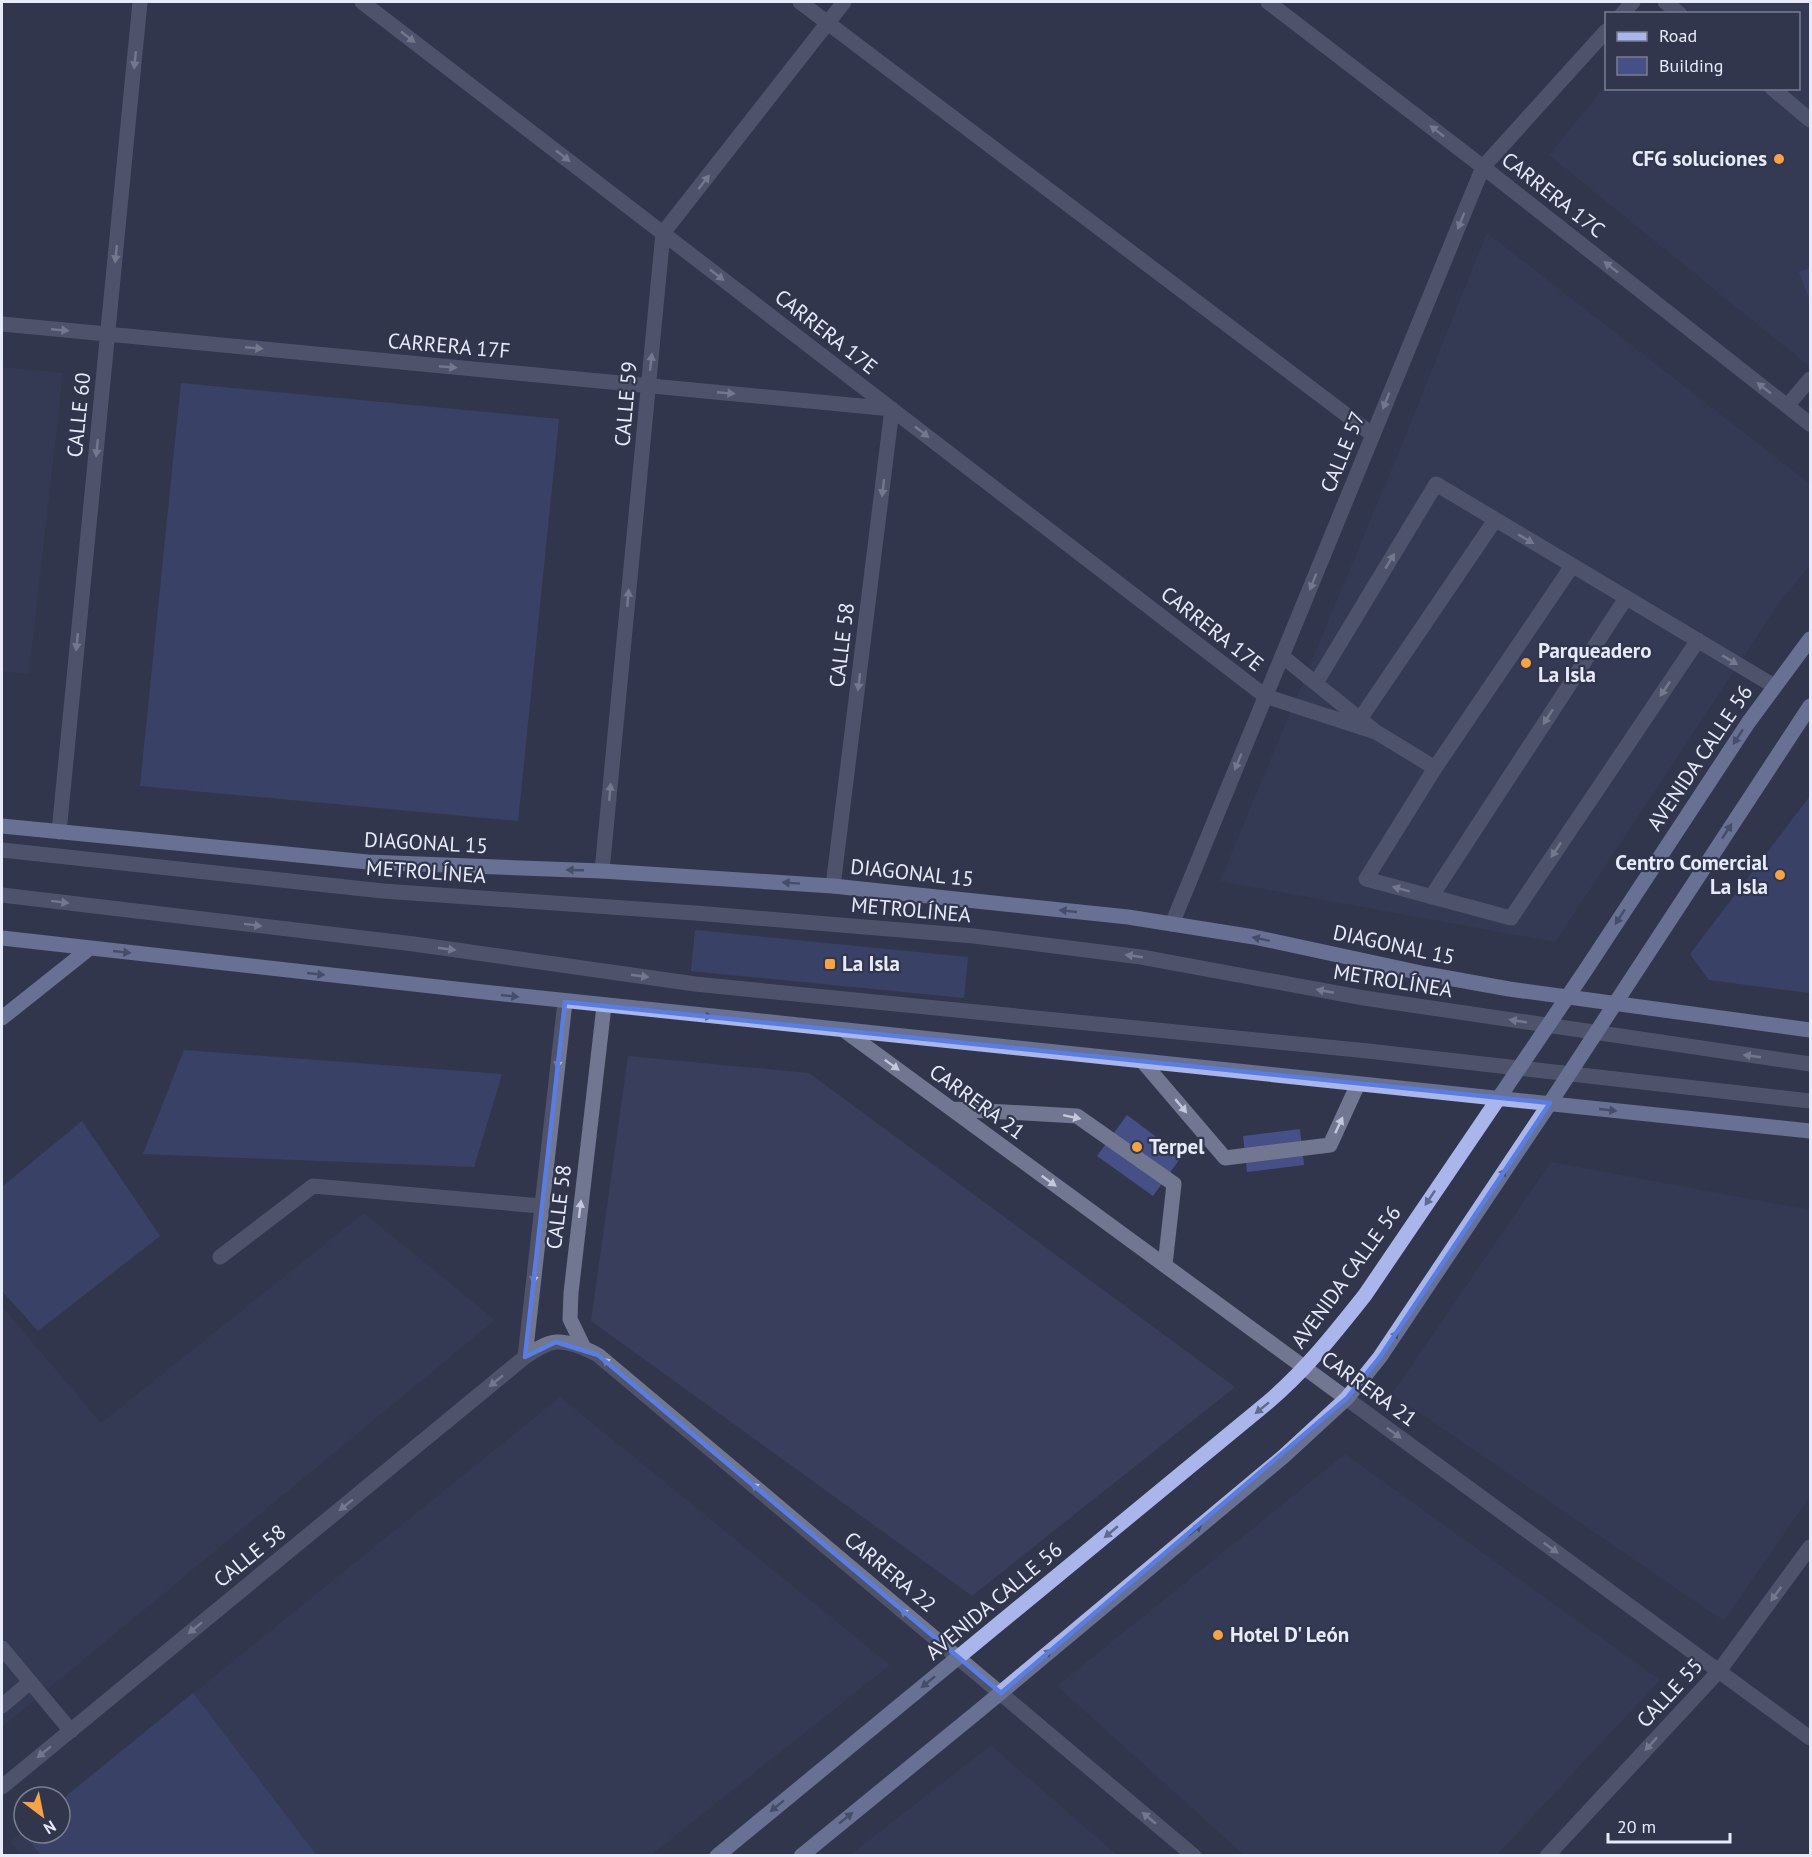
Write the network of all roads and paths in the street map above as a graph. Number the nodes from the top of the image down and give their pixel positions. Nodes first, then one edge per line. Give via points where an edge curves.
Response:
1 (140, 2) edge
2 (362, 2) edge
3 (800, 2) edge
4 (844, 2) edge
5 (1268, 2) edge
6 (1665, 2) edge
7 (1678, 12) edge
8 (828, 22) junction
9 (1605, 31) edge
10 (1774, 90) edge
11 (1810, 120) edge
12 (1483, 167) junction
13 (663, 233) junction
14 (2, 324) edge
15 (108, 334) junction
16 (1810, 379) edge
17 (648, 386) junction
18 (1787, 406) junction
19 (892, 409) junction
20 (1810, 424) edge
21 (1373, 435) junction
22 (1495, 520) junction
23 (1572, 566) junction
24 (1626, 598) junction
25 (1810, 639) edge
26 (1698, 640) junction
27 (1282, 656) junction
28 (1316, 683) junction
29 (1774, 686) junction
30 (1265, 696) junction
31 (1810, 706) edge
32 (1360, 719) junction
33 (1376, 732) junction
34 (1435, 768) junction
35 (2, 826) edge
36 (59, 832) junction
37 (2, 850) edge
38 (602, 871) junction
39 (833, 886) junction
40 (2, 896) edge
41 (1431, 897) junction
42 (1172, 924) junction
43 (2, 938) edge
44 (90, 948) junction
45 (1566, 997) junction
46 (565, 1002) junction
47 (1615, 1004) junction
48 (604, 1006) junction
49 (2, 1018) edge
50 (1547, 1026) junction
51 (1810, 1030) edge
52 (845, 1031) junction
53 (1596, 1033) junction
54 (1143, 1062) junction
55 (1810, 1064) edge
56 (1518, 1068) junction
57 (1570, 1074) junction
58 (1358, 1084) junction
59 (1498, 1097) junction
60 (1810, 1101) edge
61 (1550, 1103) junction
62 (952, 1109) junction
63 (1810, 1131) edge
64 (541, 1206) junction
65 (220, 1257) dead end
66 (1165, 1265) junction
67 (584, 1348) junction
68 (525, 1357) junction
69 (1305, 1368) junction
70 (1347, 1398) junction
71 (1810, 1547) edge
72 (2, 1648) edge
73 (958, 1658) junction
74 (1719, 1671) junction
75 (30, 1682) junction
76 (1000, 1693) junction
77 (2, 1706) edge
78 (71, 1731) junction
79 (1810, 1738) edge
80 (2, 1787) edge
81 (717, 1856) edge
82 (801, 1856) edge
83 (1194, 1856) edge
84 (1546, 1856) edge

1 -> 15 street, CALLE 60
2 -> 13 street, CARRERA 17E
3 - 8 street
4 - 8 street
12 -> 5 street, CARRERA 17C
6 - 7 street
13 -> 8 street
8 - 21 street
9 - 12 street, CALLE 57
10 - 11 street
18 -> 12 street, CARRERA 17C
12 -> 21 street, CALLE 57
17 -> 13 street, CALLE 59
13 -> 19 street, CARRERA 17E
14 -> 15 street, CARRERA 17F
15 -> 17 street, CARRERA 17F
15 -> 36 street, CALLE 60
16 - 18 street
17 -> 19 street, CARRERA 17F
38 -> 17 street, CALLE 59
18 - 20 street, CARRERA 17C
19 -> 30 street, CARRERA 17E
19 -> 39 street, CALLE 58
21 -> 27 street, CALLE 57
22 -> 23 street
28 -> 22 street via 1436,484
22 - 32 street
23 - 24 street
23 - 34 street
24 - 26 street
24 -> 41 street
25 - 29 main road, AVENIDA CALLE 56
26 -> 29 street
26 -> 41 street via 1511,918
27 - 28 street
27 - 30 street, CALLE 57
28 - 32 street
29 -> 45 main road, AVENIDA CALLE 56
30 - 33 street, CARRERA 17E
30 -> 42 street, CALLE 57
47 -> 31 main road
32 - 33 street
33 - 34 street
41 -> 34 street via 1366,879
35 - 36 main road, DIAGONAL 15
38 -> 36 main road, DIAGONAL 15 via 368,862
50 -> 37 street, METROLÍNEA via 1364,999 1141,957 974,936 383,891
39 -> 38 main road, DIAGONAL 15
42 -> 39 main road, DIAGONAL 15
40 -> 56 street via 414,944 696,984
45 -> 42 main road, DIAGONAL 15
43 - 44 main road
44 -> 46 main road
44 - 49 main road
45 - 47 main road, DIAGONAL 15
45 - 50 main road, AVENIDA CALLE 56
46 - 48 main road
46 -> 64 street, CALLE 58
47 - 51 main road, DIAGONAL 15
47 - 53 main road
48 -> 52 main road
67 -> 48 street, CALLE 58 via 570,1319 570,1293
50 - 53 street, METROLÍNEA
50 - 56 main road, AVENIDA CALLE 56
52 - 54 main road
52 -> 62 street, CARRERA 21
55 -> 53 street, METROLÍNEA
53 - 57 main road
54 - 58 main road
54 -> 58 street via 1225,1158 1330,1144
56 - 57 street
56 - 59 main road, AVENIDA CALLE 56
57 - 60 street
57 - 61 main road
58 - 59 main road
59 - 61 main road
59 -> 69 main road, AVENIDA CALLE 56 via 1365,1295
61 -> 63 main road
70 -> 61 main road via 1380,1357
62 -> 66 street, CARRERA 21
62 -> 66 street via 1077,1116 1174,1184
64 - 65 street via 313,1186
64 -> 68 street, CALLE 58
66 - 69 street, CARRERA 21
67 - 68 street, CALLE 58 via 556,1342
73 -> 67 street, CARRERA 22 via 598,1355
68 -> 78 street, CALLE 58
69 - 70 street, CARRERA 21
69 -> 73 main road, AVENIDA CALLE 56
70 -> 74 street, CARRERA 21
76 -> 70 main road via 1284,1456
71 -> 74 street, CALLE 55
72 - 75 street
73 - 76 street, CARRERA 22
73 -> 81 main road, AVENIDA CALLE 56
74 - 79 street, CARRERA 21
74 -> 84 street, CALLE 55
75 - 77 street
75 - 78 street
82 -> 76 main road
83 -> 76 street, CARRERA 22
78 -> 80 street, CALLE 58

